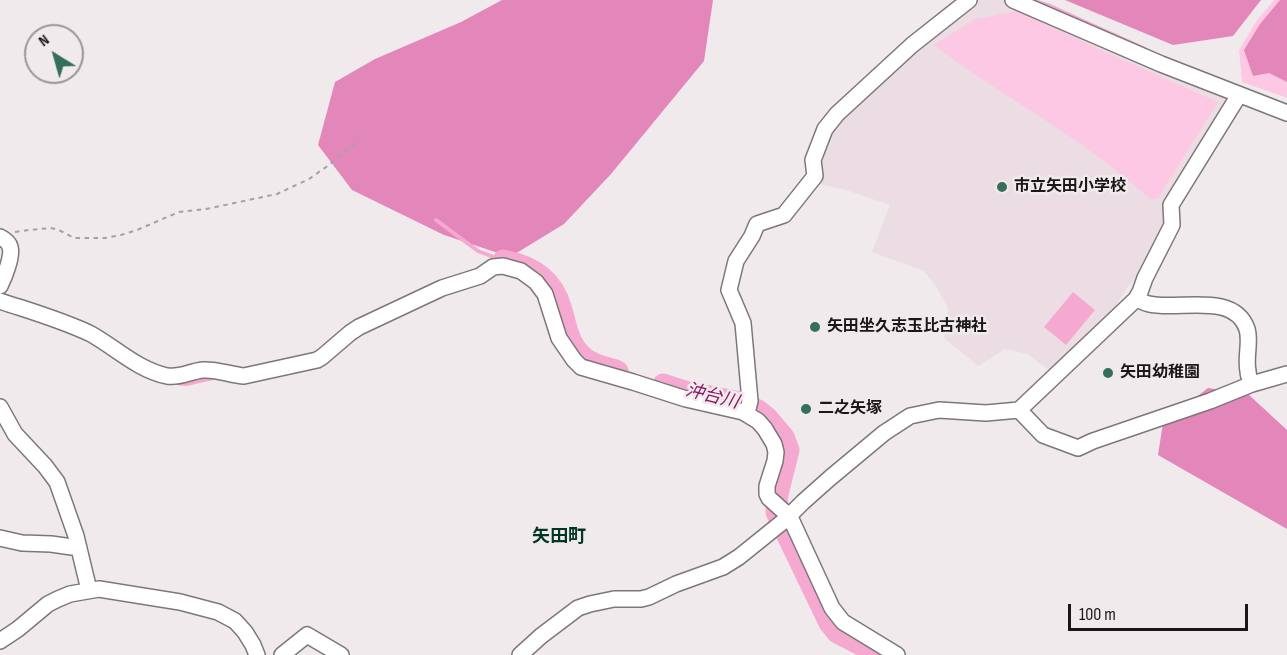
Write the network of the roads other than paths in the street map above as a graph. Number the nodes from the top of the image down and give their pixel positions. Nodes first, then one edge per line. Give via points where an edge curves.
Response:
1 (969, 0) edge
2 (1013, 0) edge
3 (1239, 94) junction
4 (1287, 113) edge
5 (0, 237) edge
6 (0, 286) edge
7 (1136, 299) junction
8 (0, 301) edge
9 (1287, 374) edge
10 (1252, 384) junction
11 (0, 406) edge
12 (749, 408) junction
13 (1019, 410) junction
14 (781, 515) junction
15 (0, 538) edge
16 (79, 548) junction
17 (89, 590) junction
18 (0, 641) edge
19 (537, 649) edge
20 (257, 655) edge
21 (282, 655) edge
22 (340, 655) edge
23 (520, 655) edge
24 (897, 655) edge

1 - 12 street via 912,45 837,114 825,129 813,160 815,176 784,215 757,224 736,261 729,290 743,323
2 - 3 street
3 - 4 street
3 - 7 street via 1171,205 1172,225
5 - 6 street via 11,254
7 - 10 street via 1149,304 1200,304 1234,313 1248,333 1247,369
7 - 13 street
8 - 12 street via 72,325 146,369 167,376 198,371 244,376 317,360 367,322 503,266 521,271 542,289 559,338 582,367 686,399
9 - 10 street
10 - 13 street via 1078,448 1043,435
11 - 16 street via 15,434 57,482
12 - 14 street via 774,444 775,462 767,494
13 - 14 street via 939,410 910,416 884,433 803,502
14 - 19 street via 739,557 723,567 649,597 614,599 578,608
14 - 24 street via 838,617
15 - 16 street
16 - 17 street
17 - 18 street via 48,604
17 - 20 street via 126,592 218,612 245,632
19 - 23 street
21 - 22 street via 307,635

